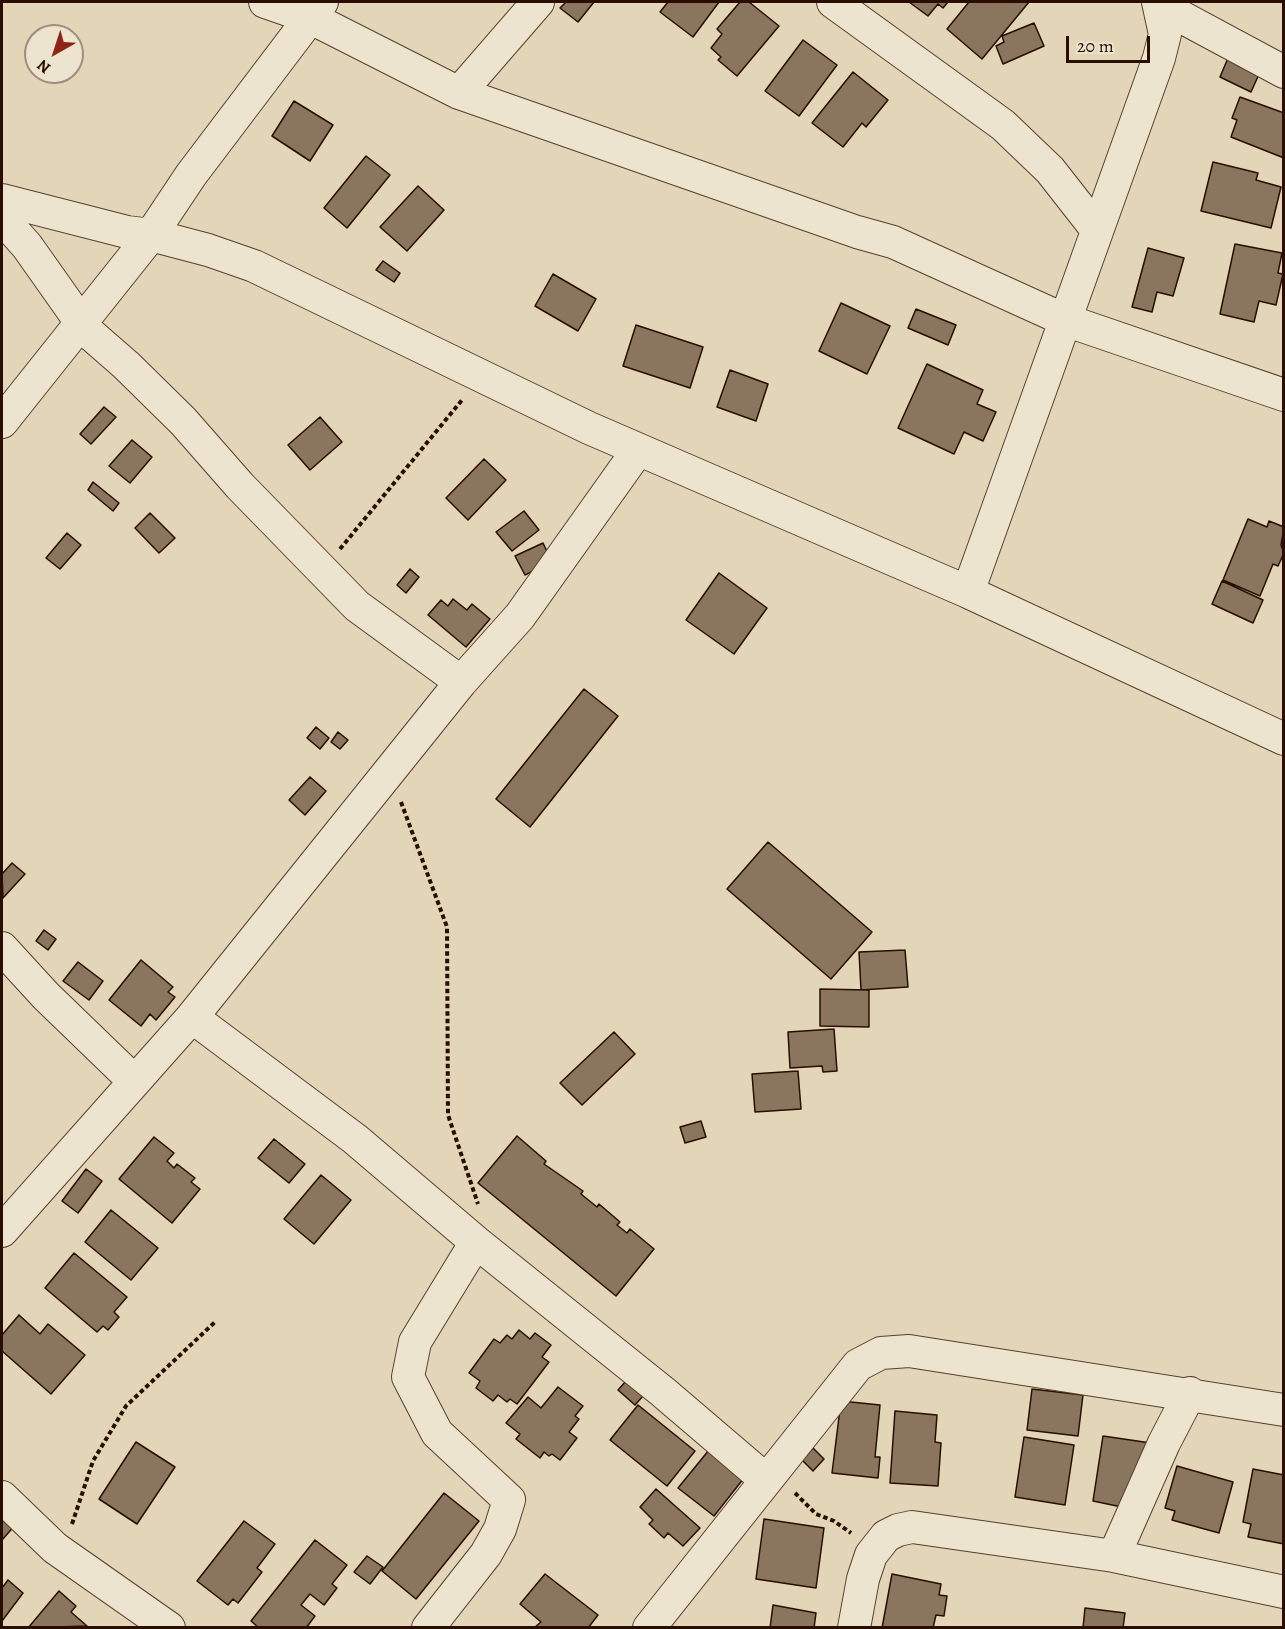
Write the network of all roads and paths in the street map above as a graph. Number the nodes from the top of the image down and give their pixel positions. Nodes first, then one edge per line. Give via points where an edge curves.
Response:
1 (265, 2) edge
2 (538, 2) edge
3 (833, 2) edge
4 (1159, 4) edge
5 (317, 10) edge
6 (1197, 11) edge
7 (1284, 72) edge
8 (459, 93) junction
9 (2, 200) edge
10 (2, 218) edge
11 (1097, 230) junction
12 (151, 235) junction
13 (1065, 320) junction
14 (81, 322) junction
15 (482, 375) junction
16 (1284, 395) edge
17 (2, 422) edge
18 (638, 450) junction
19 (322, 569) junction
20 (968, 592) junction
21 (461, 682) junction
22 (1284, 739) edge
23 (399, 799) dead end
24 (2, 948) edge
25 (192, 1017) junction
26 (134, 1081) junction
27 (2, 1231) edge
28 (482, 1247) junction
29 (215, 1322) dead end
30 (1190, 1394) junction
31 (1284, 1410) edge
32 (769, 1477) junction
33 (2, 1497) edge
34 (878, 1546) junction
35 (63, 1553) junction
36 (1114, 1556) junction
37 (1284, 1592) edge
38 (169, 1628) edge
39 (428, 1628) edge
40 (650, 1628) edge
41 (854, 1628) edge

1 - 5 street
2 - 8 street
3 - 11 street via 1003,125 1050,170
4 - 6 street
4 - 11 street via 1165,34 1159,58
5 - 8 street
5 - 12 street via 191,175
6 - 7 street
8 - 13 street via 893,242
9 - 12 street
10 - 14 street
11 - 13 street
12 - 14 street
12 - 15 street via 254,266
13 - 16 street
13 - 20 street
14 - 17 street
14 - 19 street via 183,421 232,478
15 - 18 street
15 - 19 path via 362,526
18 - 20 street
18 - 21 street via 520,616
19 - 21 street via 357,606
20 - 22 street
21 - 25 street
23 - 28 path via 447,927 448,1115 486,1225
24 - 26 street
25 - 26 street
25 - 28 street via 355,1139
26 - 27 street
28 - 32 street
28 - 39 street via 415,1342 408,1377 437,1433 509,1500 500,1529 486,1554
29 - 35 path via 126,1406 89,1469
30 - 31 street
30 - 32 street via 909,1351 880,1353 858,1365
30 - 36 street
32 - 34 path via 816,1515
32 - 40 street
33 - 35 street
34 - 36 street via 886,1536 912,1527
34 - 41 street via 863,1578
35 - 38 street
36 - 37 street

